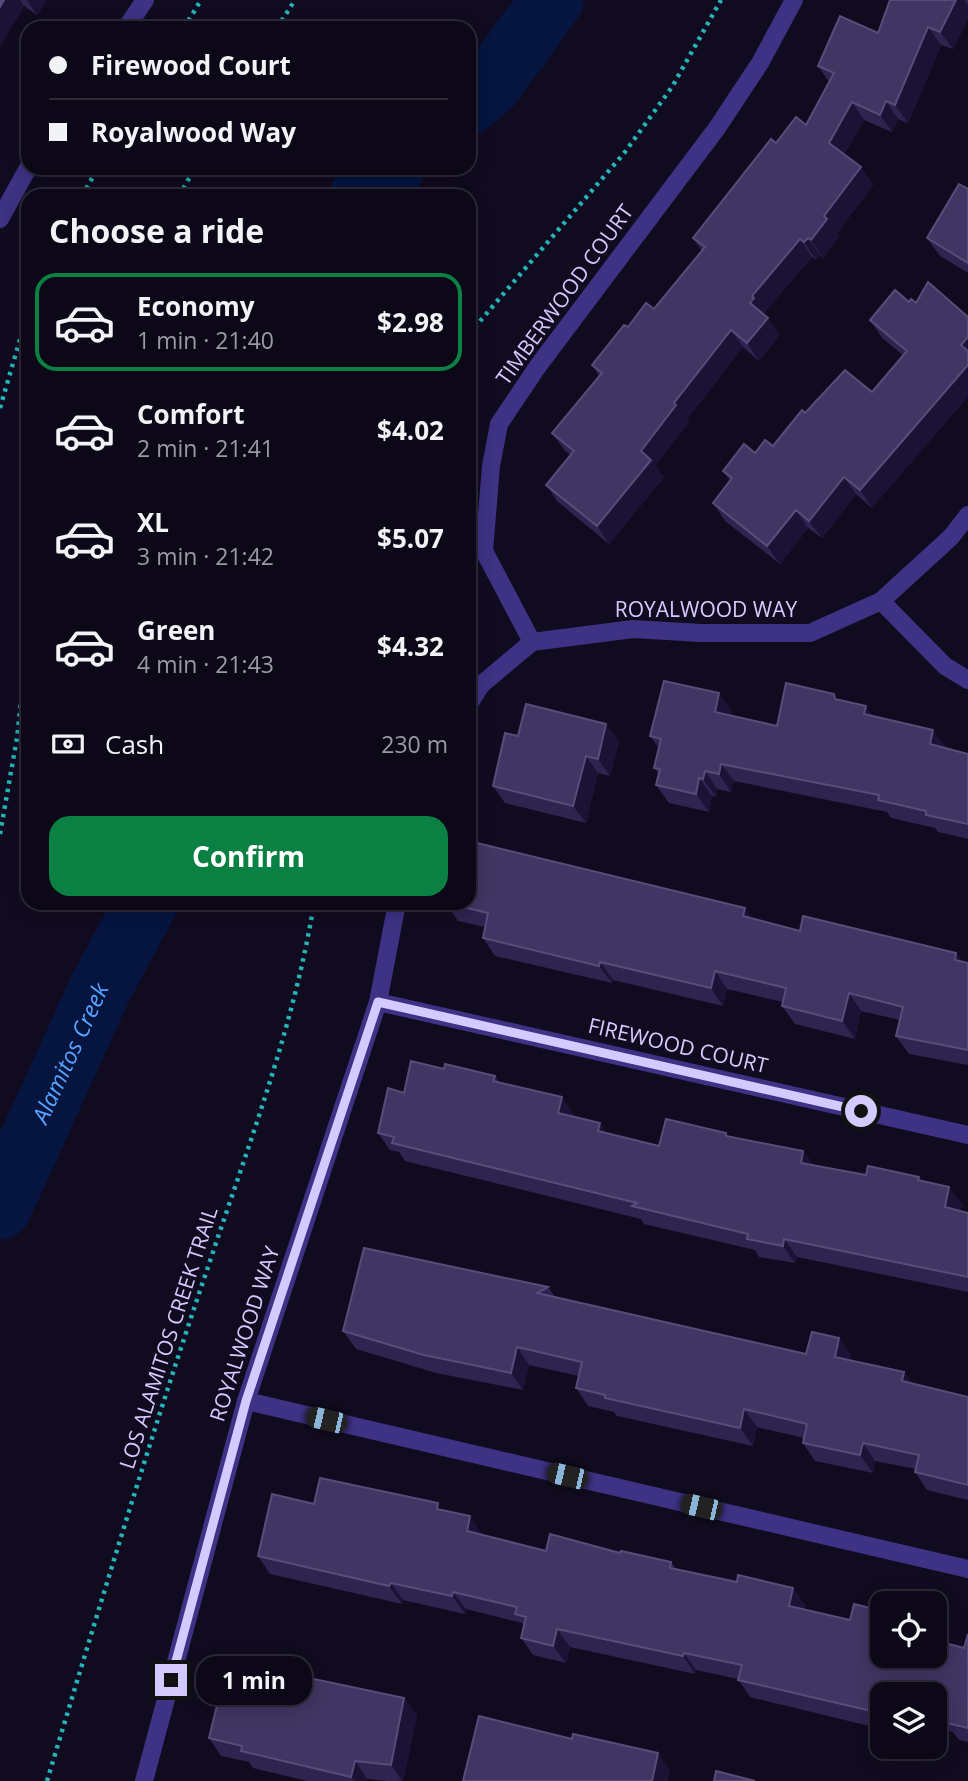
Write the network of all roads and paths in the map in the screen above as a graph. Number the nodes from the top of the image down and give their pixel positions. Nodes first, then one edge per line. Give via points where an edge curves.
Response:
1 (145, 0) edge
2 (201, 0) edge
3 (295, 0) edge
4 (721, 0) edge
5 (794, 0) edge
6 (131, 21) edge
7 (188, 21) edge
8 (281, 21) edge
9 (24, 175) edge
10 (0, 219) edge
11 (476, 326) edge
12 (21, 336) edge
13 (0, 408) edge
14 (968, 515) edge
15 (881, 601) junction
16 (532, 642) junction
17 (968, 680) edge
18 (476, 693) edge
19 (21, 696) edge
20 (0, 834) edge
21 (313, 910) edge
22 (396, 910) edge
23 (378, 1002) junction
24 (968, 1135) edge
25 (246, 1401) junction
26 (968, 1569) edge
27 (47, 1781) edge
28 (144, 1781) edge

1 - 6 street
2 - 7 path
3 - 8 path
4 - 11 path via 672,87 625,152
5 - 16 street, TIMBERWOOD COURT via 717,128 537,366 499,424 484,551
9 - 10 street
12 - 13 path
14 - 15 street, ROYALWOOD WAY
15 - 16 street, ROYALWOOD WAY via 810,633 633,629
15 - 17 street via 945,666
16 - 18 street
19 - 20 path
21 - 27 path, LOS ALAMITOS CREEK TRAIL via 277,1057 141,1471
22 - 23 street, ROYALWOOD WAY
23 - 24 street, FIREWOOD COURT
23 - 25 street, ROYALWOOD WAY
25 - 26 street
25 - 28 street, ROYALWOOD WAY

